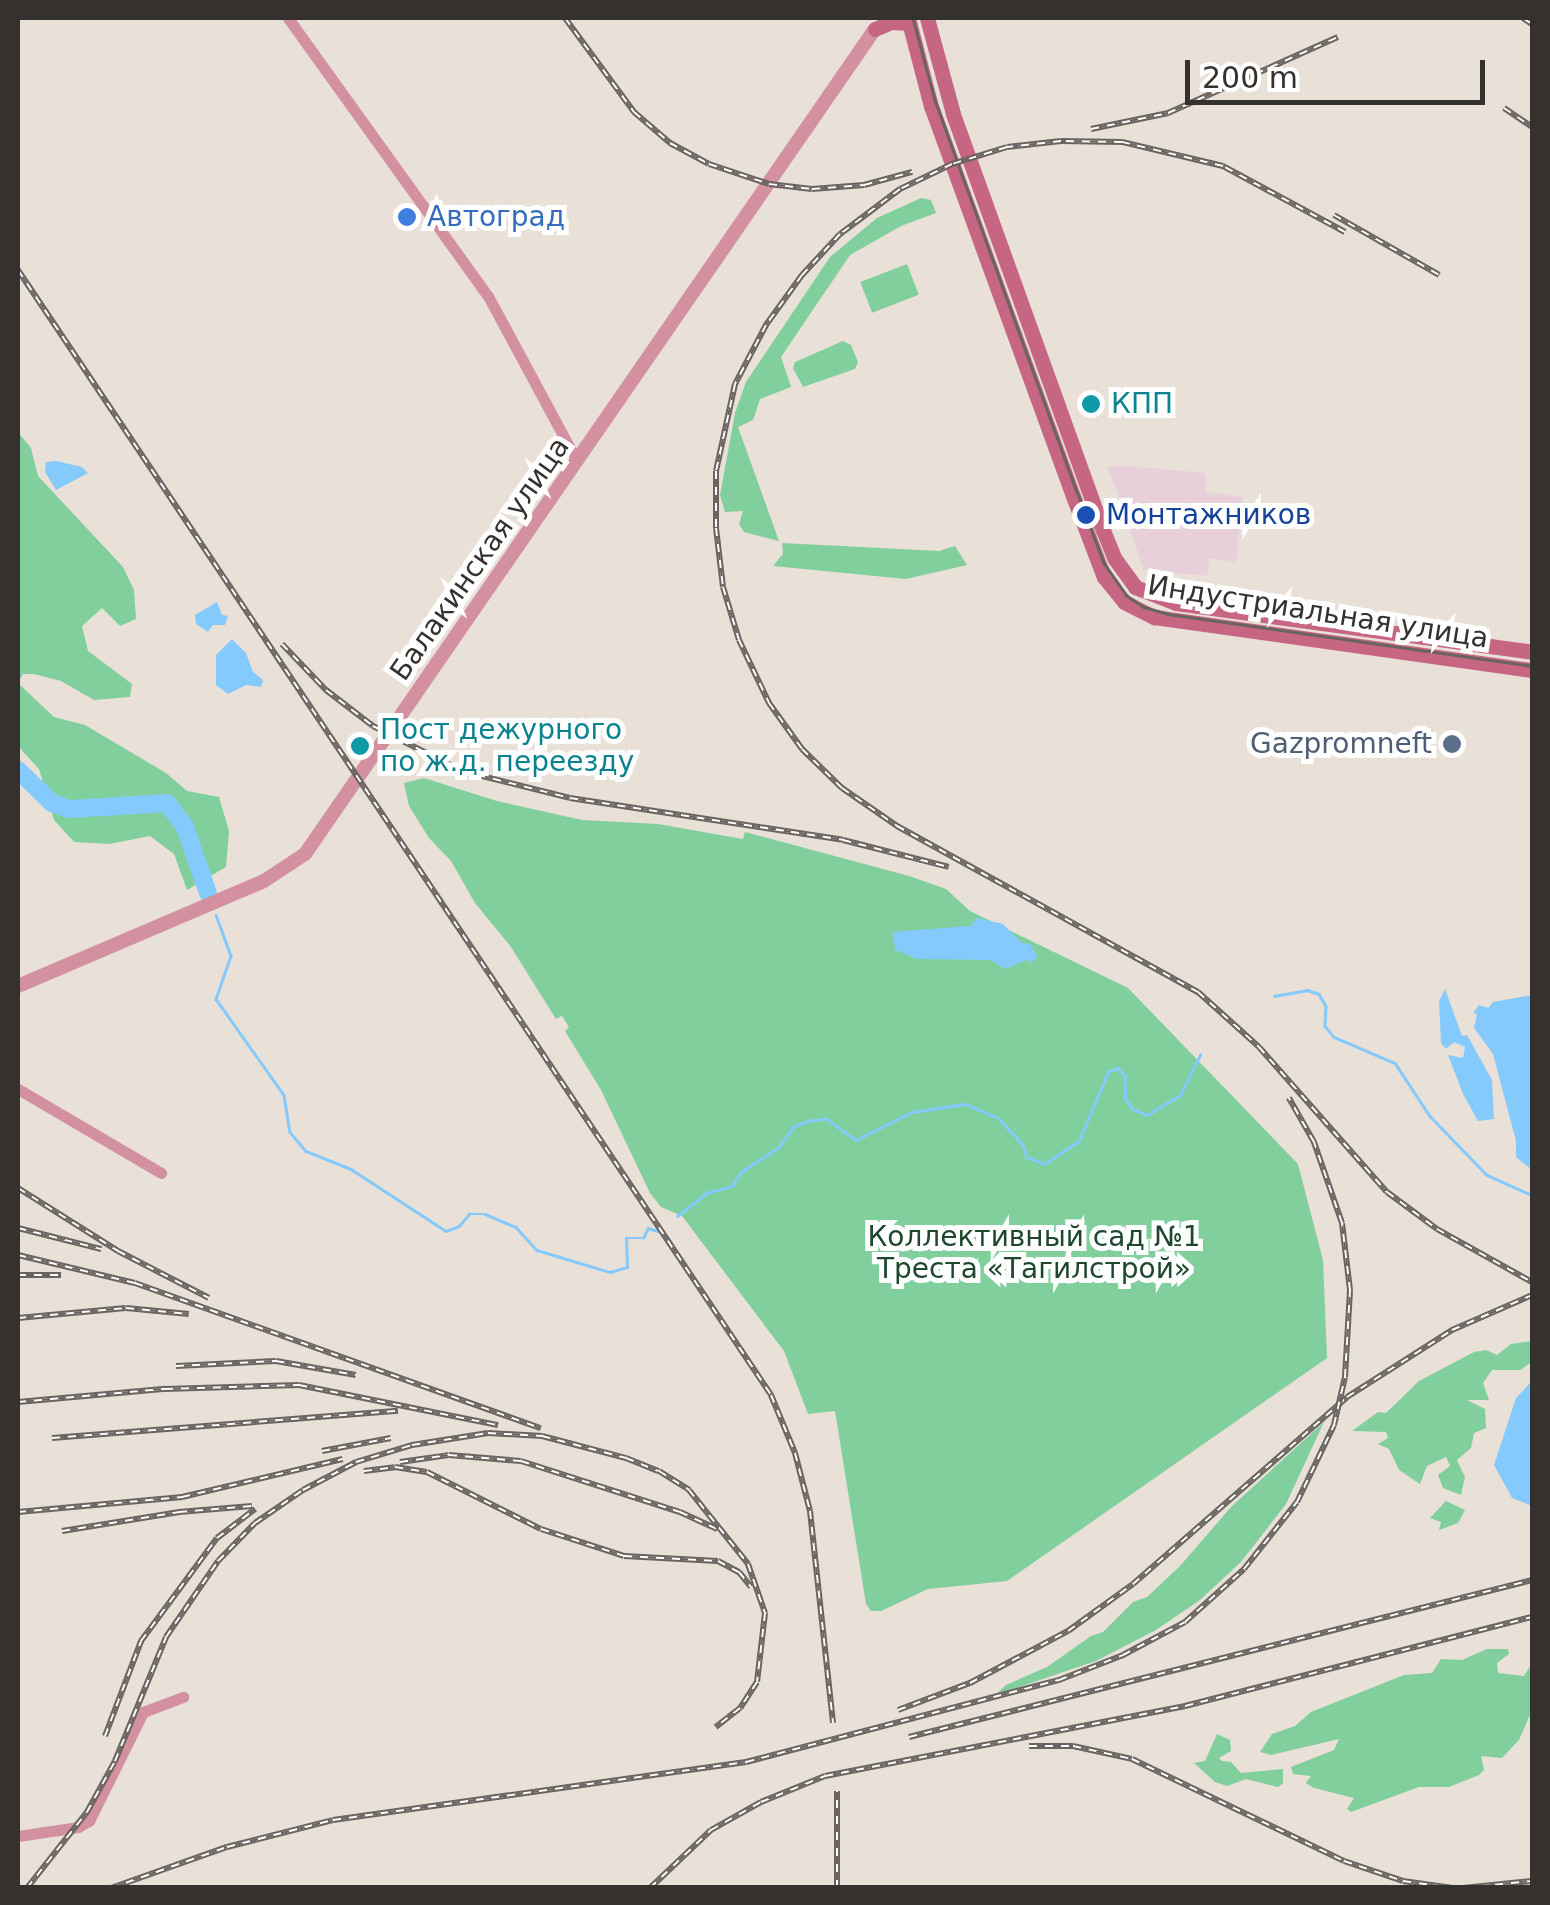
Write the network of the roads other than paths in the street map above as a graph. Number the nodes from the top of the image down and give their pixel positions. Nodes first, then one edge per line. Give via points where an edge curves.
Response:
1 (288, 18) edge
2 (908, 20) edge
3 (927, 21) edge
4 (878, 23) edge
5 (577, 460) junction
6 (1532, 652) edge
7 (1532, 670) edge
8 (18, 986) edge
9 (18, 1089) edge
10 (161, 1173) dead end
11 (183, 1696) dead end
12 (18, 1836) edge

1 - 5 street via 488,296
2 - 4 main road
2 - 7 main road, Индустриальная улица via 938,128 1089,539 1117,596 1154,617
3 - 6 main road, Индустриальная улица via 953,114 1103,530 1135,586 1176,603
4 - 5 street, Балакинская улица
5 - 8 street, Балакинская улица via 305,854 264,881
9 - 10 street
11 - 12 street via 143,1712 89,1821

